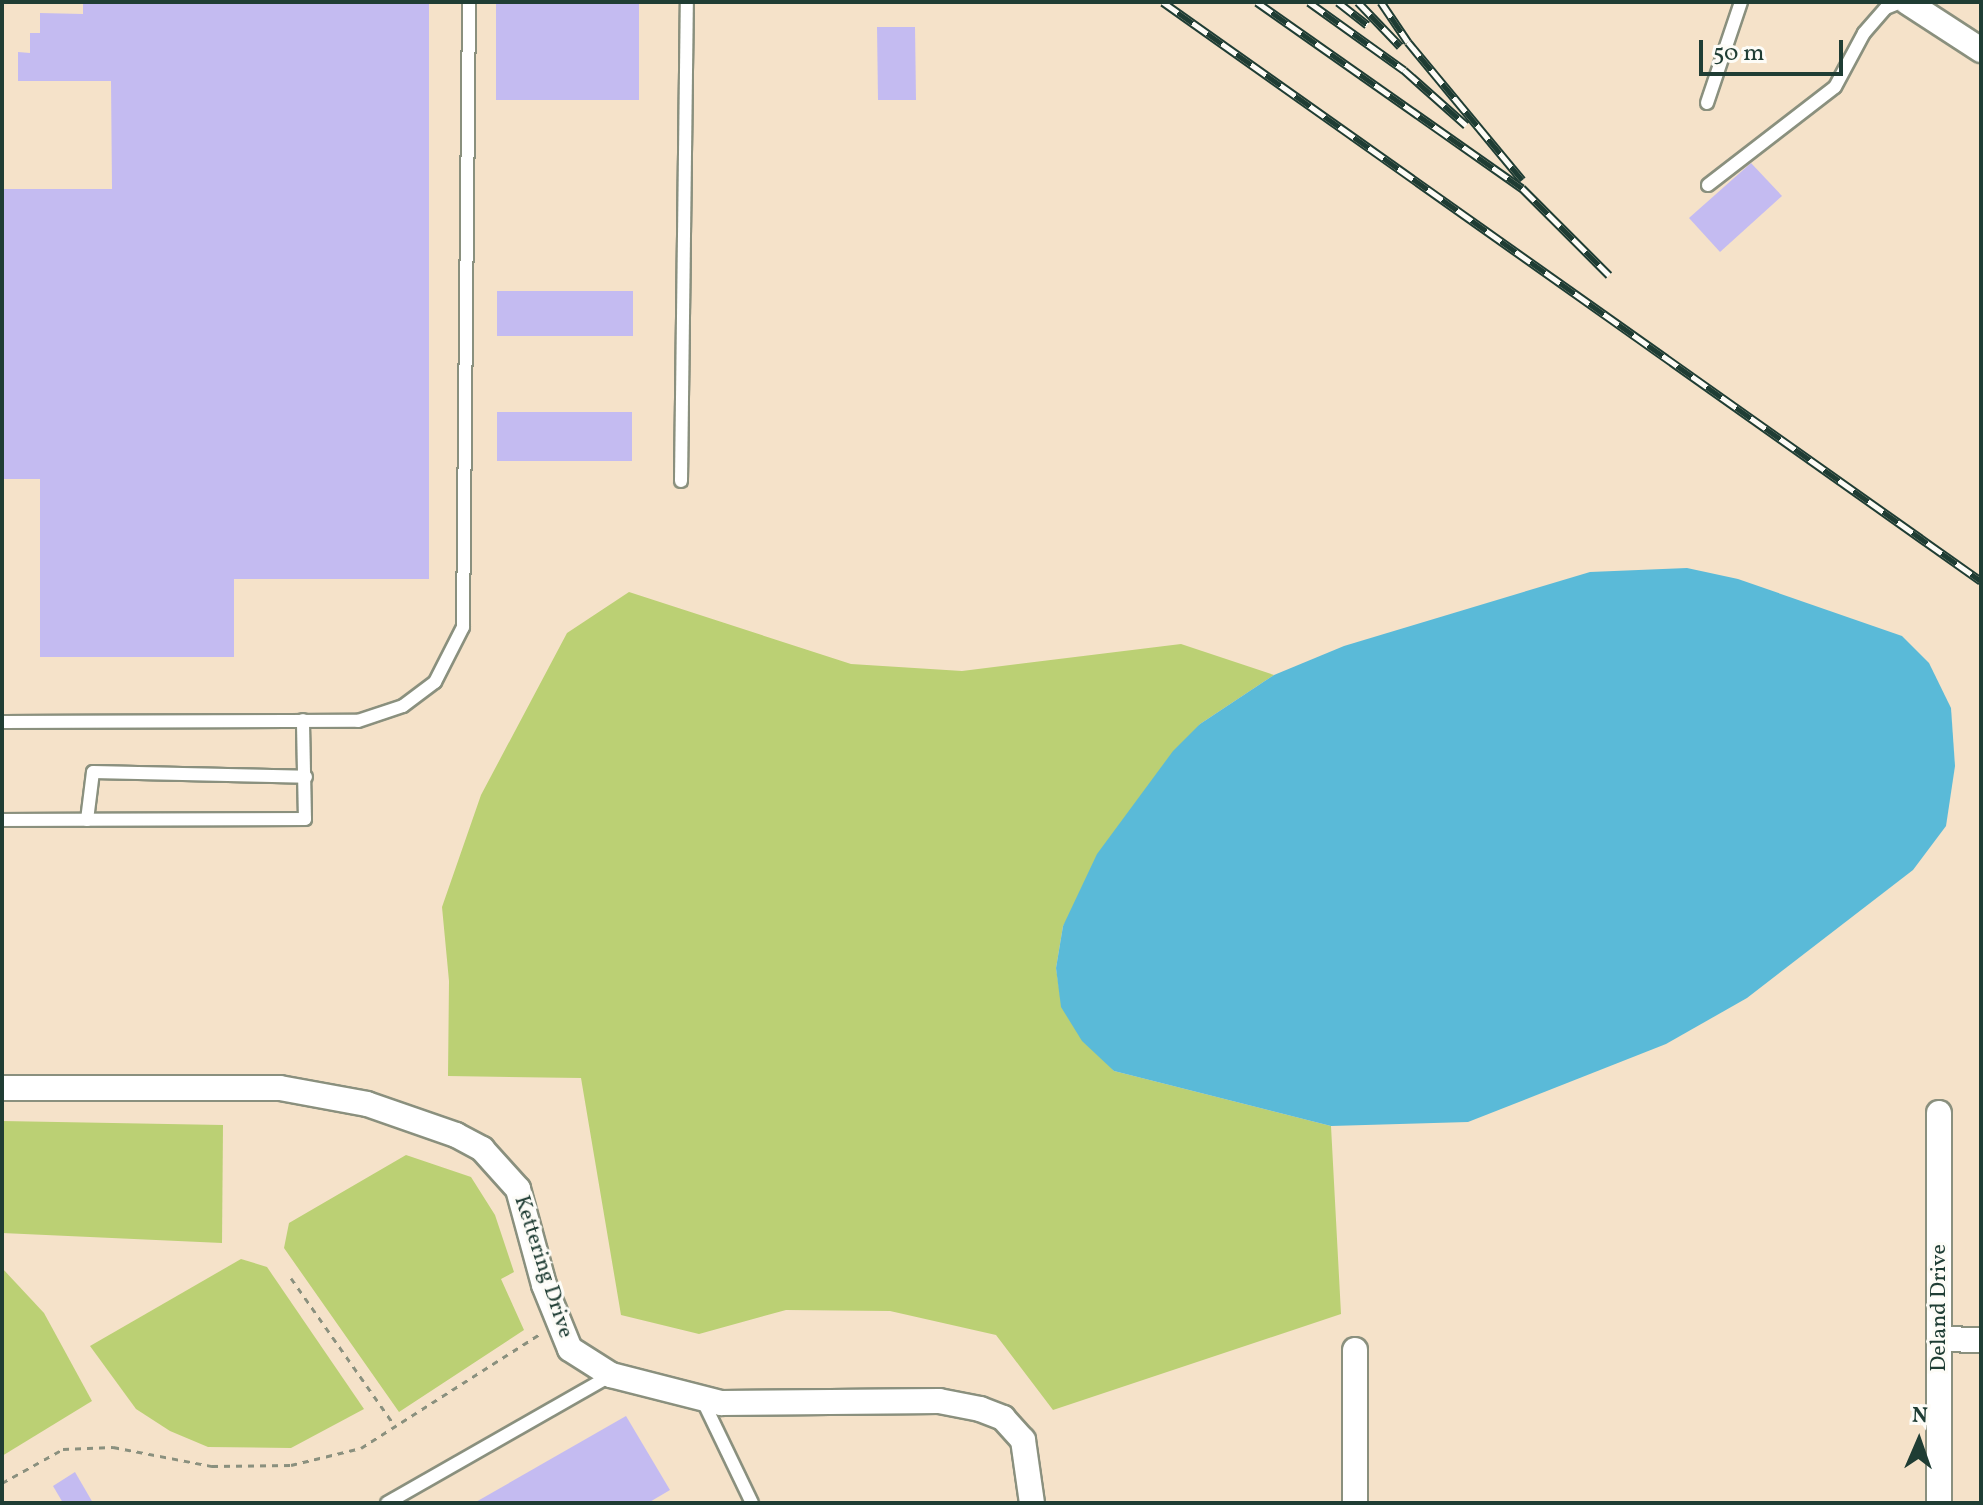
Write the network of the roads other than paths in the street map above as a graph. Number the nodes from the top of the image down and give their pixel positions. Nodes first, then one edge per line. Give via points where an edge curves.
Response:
1 (469, 2) edge
2 (687, 2) edge
3 (1741, 2) edge
4 (1901, 2) edge
5 (1907, 2) edge
6 (1979, 46) edge
7 (1707, 103) dead end
8 (1708, 185) dead end
9 (681, 481) dead end
10 (303, 720) junction
11 (2, 722) edge
12 (306, 777) junction
13 (2, 820) edge
14 (87, 820) junction
15 (2, 1088) edge
16 (1939, 1113) dead end
17 (1940, 1339) junction
18 (1981, 1340) edge
19 (1355, 1350) dead end
20 (611, 1375) junction
21 (702, 1399) junction
22 (387, 1503) edge
23 (752, 1503) edge
24 (1032, 1503) edge
25 (1355, 1503) edge
26 (1939, 1503) edge

1 - 10 lane via 463,627 435,682 403,706 358,721
2 - 9 lane
3 - 7 lane
4 - 8 lane via 1886,8 1864,33 1835,87
5 - 6 street
10 - 11 lane
10 - 12 lane
12 - 14 lane via 305,819
12 - 14 lane via 93,772
13 - 14 lane
15 - 20 street, Kettering Drive via 280,1088 367,1104 456,1135 482,1149 518,1189 557,1323 570,1349
16 - 17 street, Deland Drive
17 - 18 street
17 - 26 street, Deland Drive
19 - 25 street
20 - 21 street, Kettering Drive
20 - 22 lane
21 - 23 lane
21 - 24 street, Kettering Drive via 939,1401 980,1409 1003,1418 1023,1440

